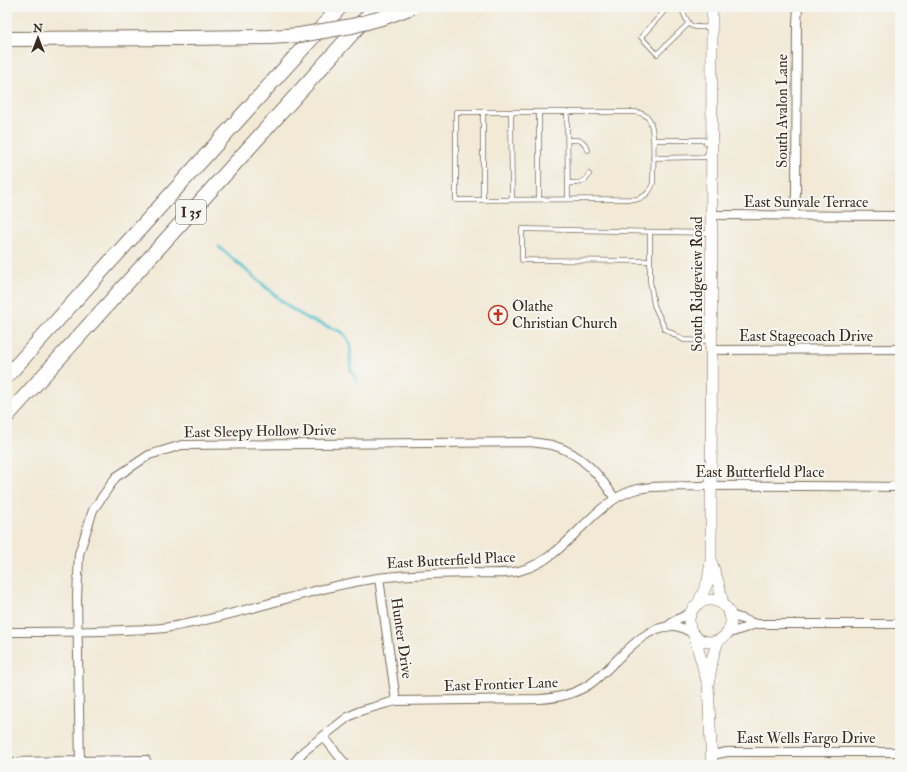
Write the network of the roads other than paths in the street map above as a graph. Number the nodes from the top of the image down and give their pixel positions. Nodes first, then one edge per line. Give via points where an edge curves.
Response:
1 (340, 7) edge
2 (376, 7) edge
3 (412, 7) edge
4 (668, 7) edge
5 (681, 7) edge
6 (712, 7) edge
7 (798, 7) edge
8 (688, 24) junction
9 (712, 27) junction
10 (7, 39) edge
11 (484, 112) junction
12 (511, 112) junction
13 (539, 112) junction
14 (567, 112) junction
15 (567, 140) junction
16 (653, 140) junction
17 (712, 148) junction
18 (588, 150) dead end
19 (653, 158) junction
20 (589, 174) dead end
21 (568, 184) junction
22 (540, 199) junction
23 (568, 199) junction
24 (483, 200) junction
25 (512, 200) junction
26 (712, 215) junction
27 (794, 216) junction
28 (900, 216) edge
29 (650, 232) junction
30 (712, 233) junction
31 (650, 261) junction
32 (711, 346) junction
33 (900, 349) edge
34 (7, 376) edge
35 (7, 416) edge
36 (711, 486) junction
37 (900, 486) edge
38 (615, 499) junction
39 (711, 561) junction
40 (379, 578) junction
41 (699, 602) junction
42 (722, 604) junction
43 (690, 613) junction
44 (731, 615) junction
45 (756, 624) junction
46 (900, 624) edge
47 (667, 627) junction
48 (7, 632) edge
49 (78, 632) junction
50 (693, 634) junction
51 (727, 634) junction
52 (718, 641) junction
53 (708, 685) junction
54 (396, 701) junction
55 (323, 736) junction
56 (900, 752) edge
57 (146, 760) dead end
58 (712, 760) edge
59 (7, 762) edge
60 (80, 763) edge
61 (292, 765) edge
62 (346, 765) edge

1 - 34 highway, I 35
2 - 35 highway, I 35
3 - 10 highway, bridge via 352,26 300,35
4 - 8 lane via 641,37 657,54
5 - 8 lane
6 - 9 main road, South Ridgeview Road
7 - 27 street, South Avalon Lane
8 - 9 lane via 694,28
9 - 17 main road, South Ridgeview Road
11 - 12 lane
11 - 24 lane
11 - 24 lane via 456,112 456,200
12 - 13 lane
12 - 25 lane
13 - 14 lane
13 - 22 lane
14 - 15 lane
14 - 16 lane via 643,114 649,119
15 - 18 lane via 582,141
15 - 21 lane
16 - 17 lane via 704,140
16 - 19 lane
17 - 19 lane via 705,158
17 - 26 main road, South Ridgeview Road
19 - 23 lane via 653,182 646,196 638,199
20 - 21 lane via 584,182
21 - 23 lane
22 - 23 lane
22 - 25 lane
24 - 25 lane
26 - 27 street, East Sunvale Terrace
26 - 30 main road, South Ridgeview Road
27 - 28 street, East Sunvale Terrace
29 - 30 lane
29 - 31 lane
29 - 31 lane via 522,229 522,260
30 - 32 main road, South Ridgeview Road
31 - 32 lane via 654,306 665,329 684,340
32 - 33 street, East Stagecoach Drive
32 - 36 main road, South Ridgeview Road
36 - 37 street, East Butterfield Place
36 - 38 street, East Butterfield Place via 637,489
36 - 39 main road, South Ridgeview Road
38 - 40 street, East Butterfield Place via 602,507 548,557 521,571 418,574
38 - 49 street, East Sleepy Hollow Drive via 605,483 587,464 565,450 531,442 182,444 149,455 116,477 94,510 79,554
39 - 41 main road via 708,581
39 - 42 main road
40 - 49 street, East Butterfield Place via 349,583 168,628
40 - 54 street, Hunter Drive
41 - 42 main road via 713,600
41 - 43 main road
42 - 44 main road
43 - 47 street, East Frontier Lane
43 - 50 main road via 688,620
44 - 45 street
44 - 51 main road via 731,626
45 - 46 street
45 - 51 street
47 - 50 street via 683,628
47 - 54 street, East Frontier Lane via 649,634 590,684 568,695 540,699
48 - 49 street, East Butterfield Place
49 - 60 street, East Sleepy Hollow Drive
50 - 52 main road via 704,641
50 - 53 main road
51 - 52 main road
52 - 53 main road
53 - 58 main road
54 - 55 street, East Frontier Lane via 360,711
55 - 61 street, East Frontier Lane via 304,751
55 - 62 street
56 - 58 street, East Wells Fargo Drive via 727,752
57 - 60 street
59 - 60 street

